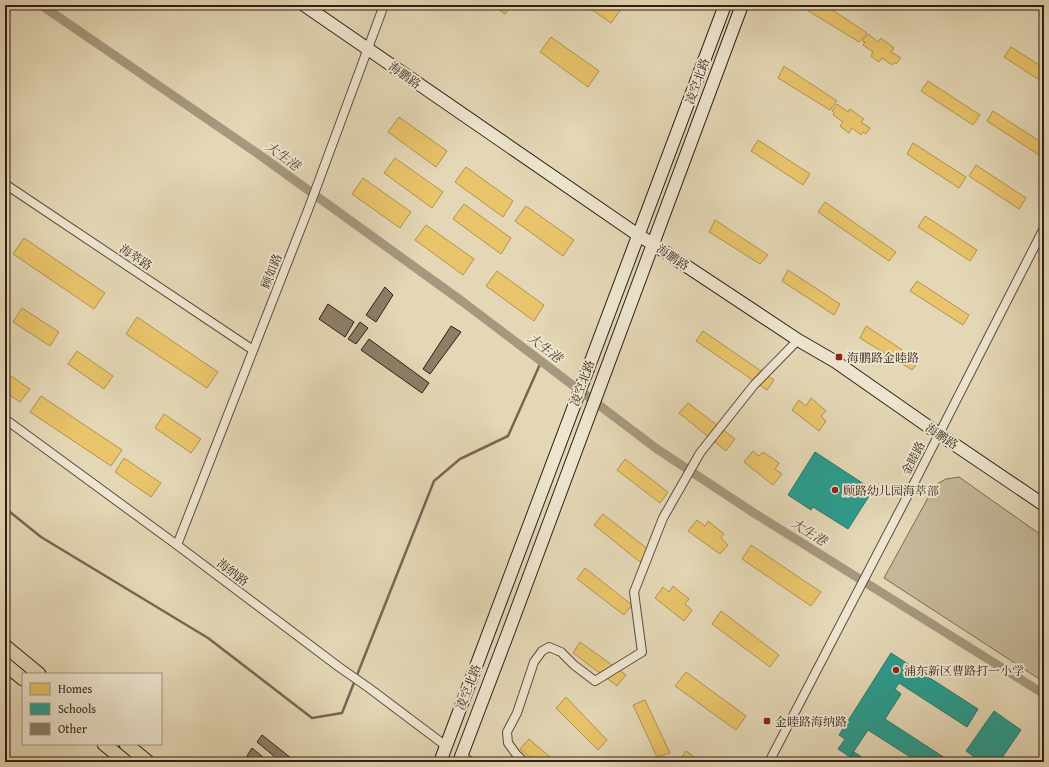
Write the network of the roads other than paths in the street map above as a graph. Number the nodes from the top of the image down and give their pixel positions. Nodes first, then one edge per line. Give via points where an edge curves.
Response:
1 (304, 5) edge
2 (384, 5) edge
3 (725, 5) edge
4 (742, 5) edge
5 (367, 48) junction
6 (5, 184) edge
7 (1044, 228) edge
8 (638, 235) junction
9 (653, 244) junction
10 (798, 340) junction
11 (253, 350) junction
12 (5, 419) edge
13 (939, 434) junction
14 (1044, 505) edge
15 (177, 545) junction
16 (5, 646) edge
17 (5, 664) edge
18 (38, 673) edge
19 (22, 678) edge
20 (105, 745) edge
21 (127, 745) edge
22 (446, 746) junction
23 (464, 760) edge
24 (126, 762) edge
25 (148, 762) edge
26 (440, 762) edge
27 (524, 762) edge
28 (769, 762) edge

1 - 5 main road, 海鹏路
2 - 5 street, 顾如路
3 - 8 main road, 凌空北路
4 - 9 main road, 凌空北路
5 - 8 main road, 海鹏路
5 - 11 street, 顾如路 via 308,210
6 - 11 street, 海萃路
7 - 13 street, 金睦路
8 - 9 main road, 海鹏路
8 - 22 main road, 凌空北路
9 - 10 main road, 海鹏路
9 - 23 main road, 凌空北路
10 - 13 main road, 海鹏路 via 836,362
10 - 27 street via 754,385 700,453 663,518 634,592 642,652 595,681 561,652 549,647 534,662 517,714 508,732 508,743
11 - 15 street, 顾如路
12 - 15 street, 海纳路
13 - 14 main road, 海鹏路
13 - 28 street, 金睦路
15 - 22 street, 海纳路
16 - 18 main road
17 - 19 main road
20 - 24 main road
21 - 25 main road
22 - 26 main road, 凌空北路

